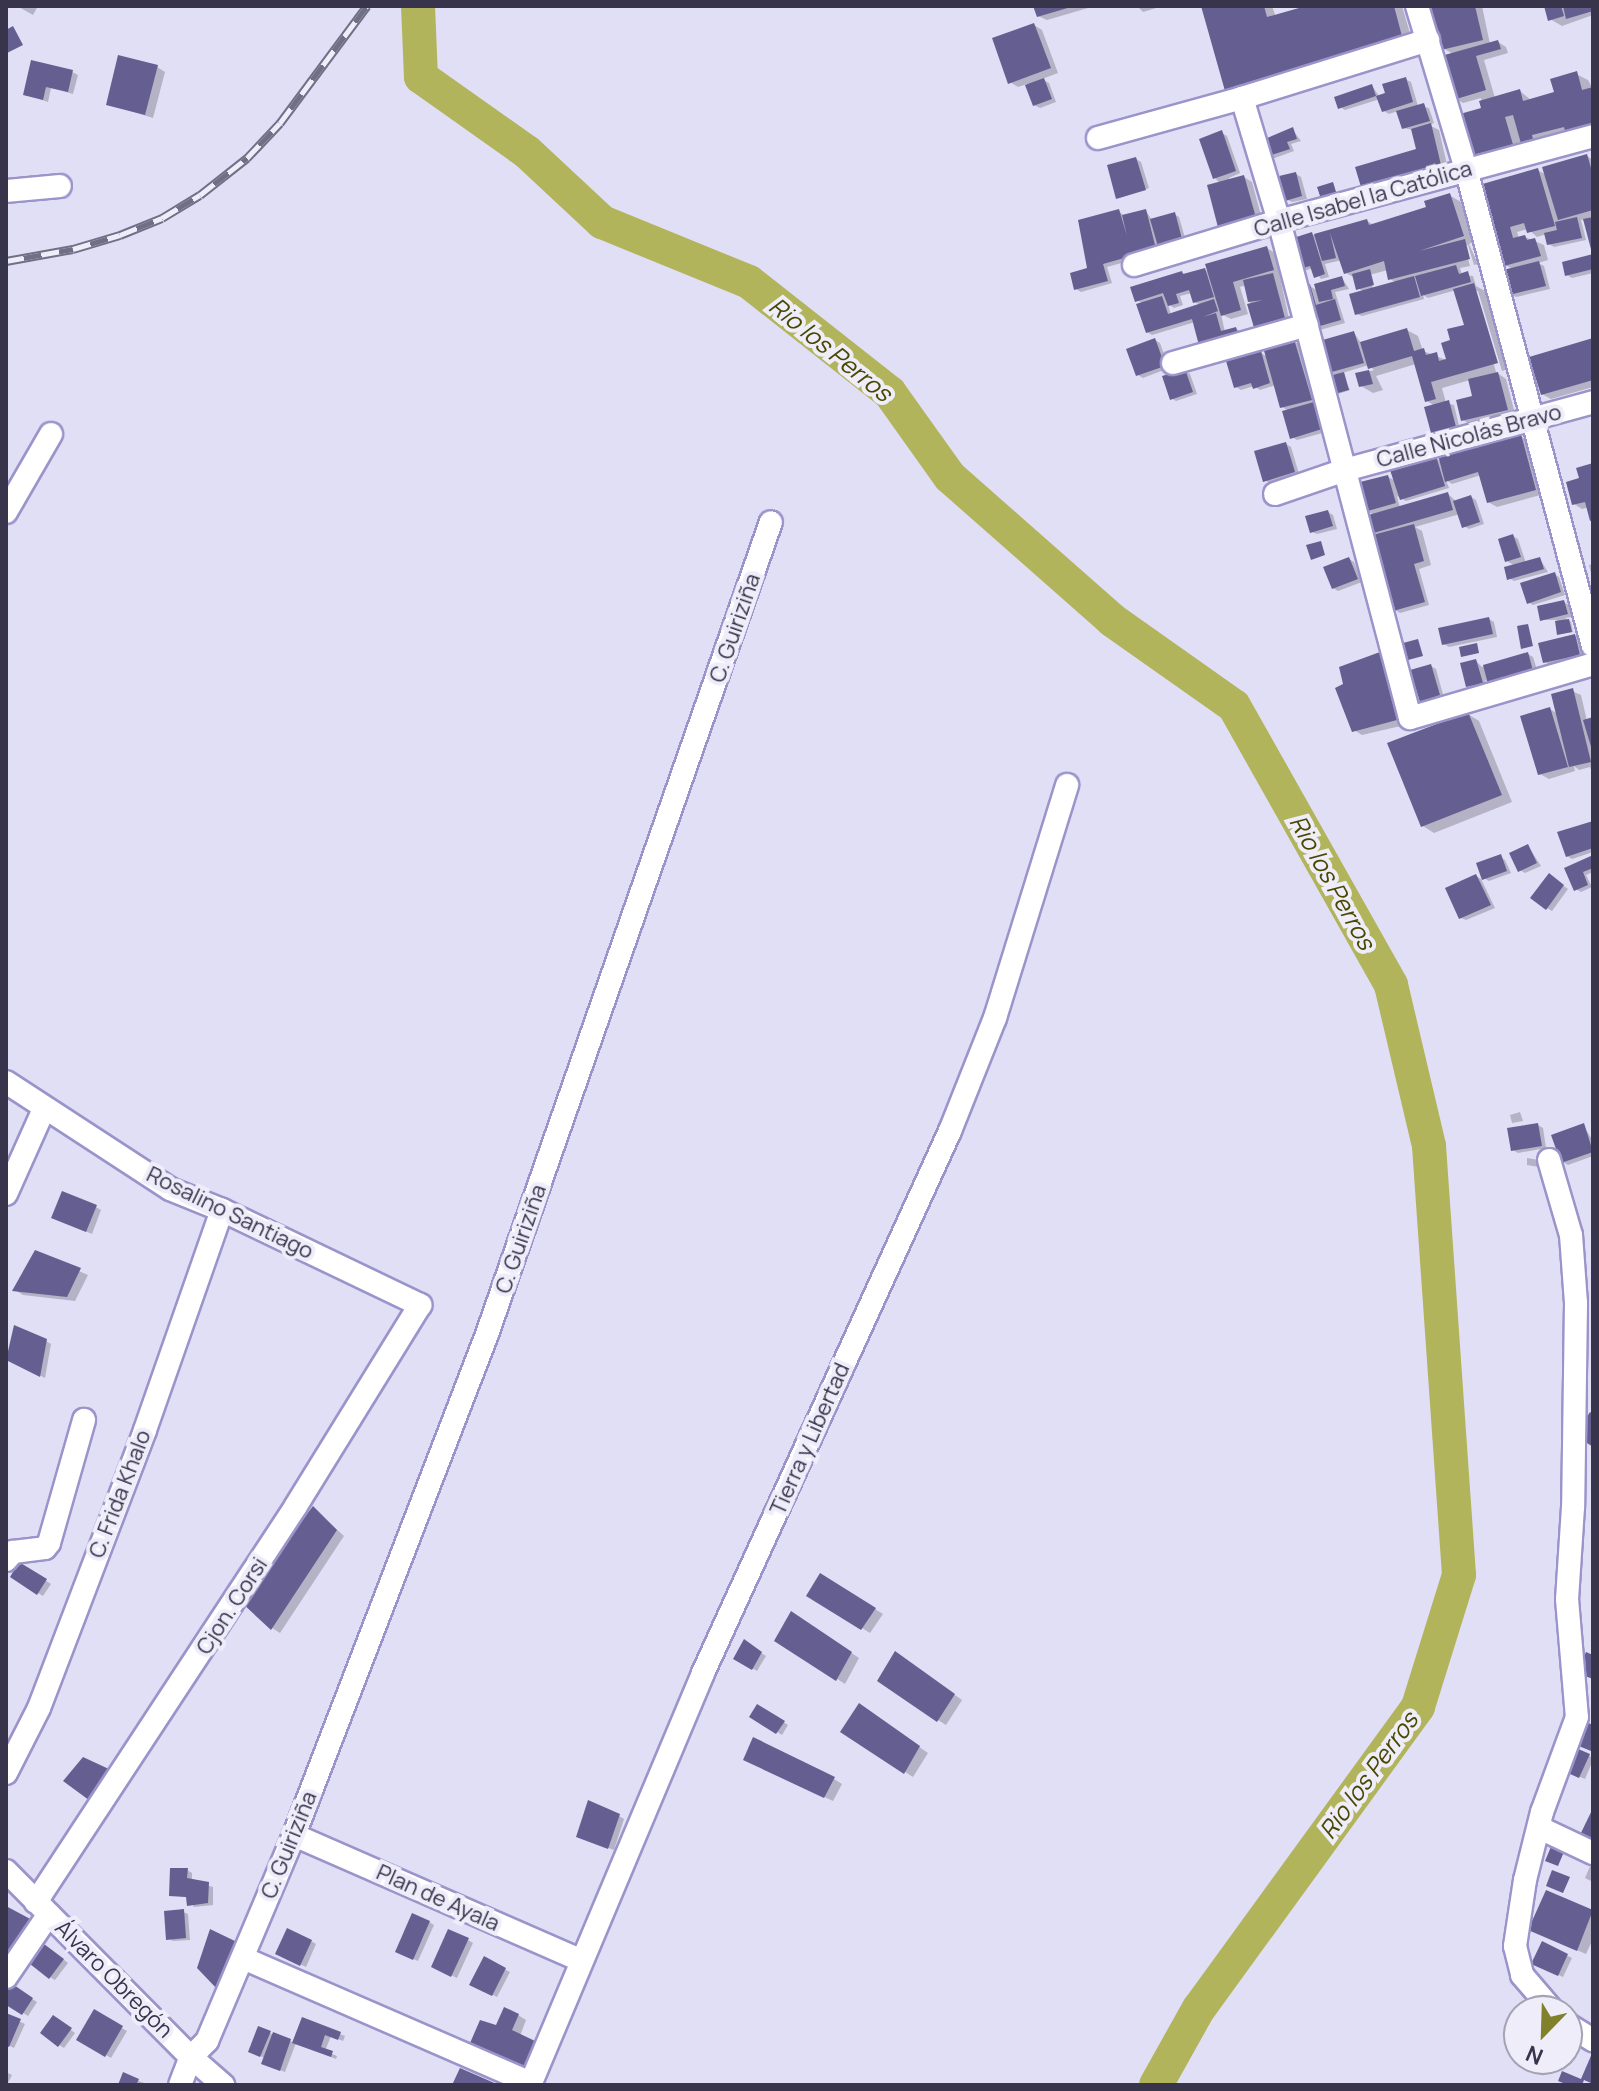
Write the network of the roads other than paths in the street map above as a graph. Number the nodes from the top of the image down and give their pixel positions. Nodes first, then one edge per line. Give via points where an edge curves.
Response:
1 (1417, 6) edge
2 (1428, 40) junction
3 (1242, 98) junction
4 (1593, 136) edge
5 (1098, 138) dead end
6 (1466, 169) junction
7 (60, 186) dead end
8 (6, 191) edge
9 (1279, 221) junction
10 (1134, 265) dead end
11 (1307, 325) junction
12 (1173, 363) dead end
13 (1593, 402) edge
14 (1534, 419) junction
15 (51, 434) dead end
16 (1345, 470) junction
17 (1275, 494) dead end
18 (6, 512) edge
19 (771, 522) dead end
20 (1593, 645) edge
21 (1593, 664) edge
22 (1067, 785) dead end
23 (6, 1082) edge
24 (44, 1109) junction
25 (1549, 1160) dead end
26 (6, 1194) edge
27 (222, 1210) junction
28 (420, 1305) joint
29 (84, 1420) dead end
30 (1583, 1511) edge
31 (6, 1560) edge
32 (6, 1773) edge
33 (1540, 1828) junction
34 (294, 1835) junction
35 (1593, 1853) edge
36 (6, 1871) edge
37 (43, 1908) junction
38 (245, 1953) junction
39 (582, 1961) junction
40 (6, 1977) edge
41 (1539, 1995) edge
42 (191, 2057) junction
43 (530, 2084) edge
44 (180, 2085) edge
45 (223, 2085) edge

1 - 2 street
2 - 3 street
2 - 6 street
3 - 5 street
3 - 9 street
4 - 6 street, Calle Isabel la Católica
6 - 9 street, Calle Isabel la Católica
6 - 14 street
7 - 8 street
9 - 10 street, Calle Isabel la Católica
9 - 11 street
11 - 12 street
11 - 16 street
13 - 14 street, Calle Nicolás Bravo
14 - 16 street, Calle Nicolás Bravo
14 - 20 street
15 - 18 street
16 - 17 street, Calle Nicolás Bravo
16 - 21 street via 1410,718
19 - 34 street, C. Guiriziña via 486,1337
22 - 39 street, Tierra y Libertad via 995,1018 950,1131 703,1673
23 - 24 street, Rosalino Santiago
24 - 26 street
24 - 27 street, Rosalino Santiago via 170,1189
25 - 30 street via 1571,1235
27 - 28 street, Rosalino Santiago
27 - 32 street, C. Frida Khalo via 39,1708
28 - 37 street, Cjon. Corsi
29 - 31 street via 49,1543 13,1552
30 - 33 street via 1567,1599 1577,1717 1551,1780
33 - 35 street
33 - 41 street via 1515,1946 1522,1975
34 - 38 street, C. Guiriziña
34 - 39 street, Plan de Ayala
36 - 37 street, Álvaro Obregón
37 - 40 street, Cjon. Corsi
37 - 42 street, Álvaro Obregón
38 - 42 street, C. Guiriziña via 207,2041
38 - 43 street
39 - 43 street, Tierra y Libertad
42 - 44 street, C. Guiriziña
42 - 45 street, Álvaro Obregón

